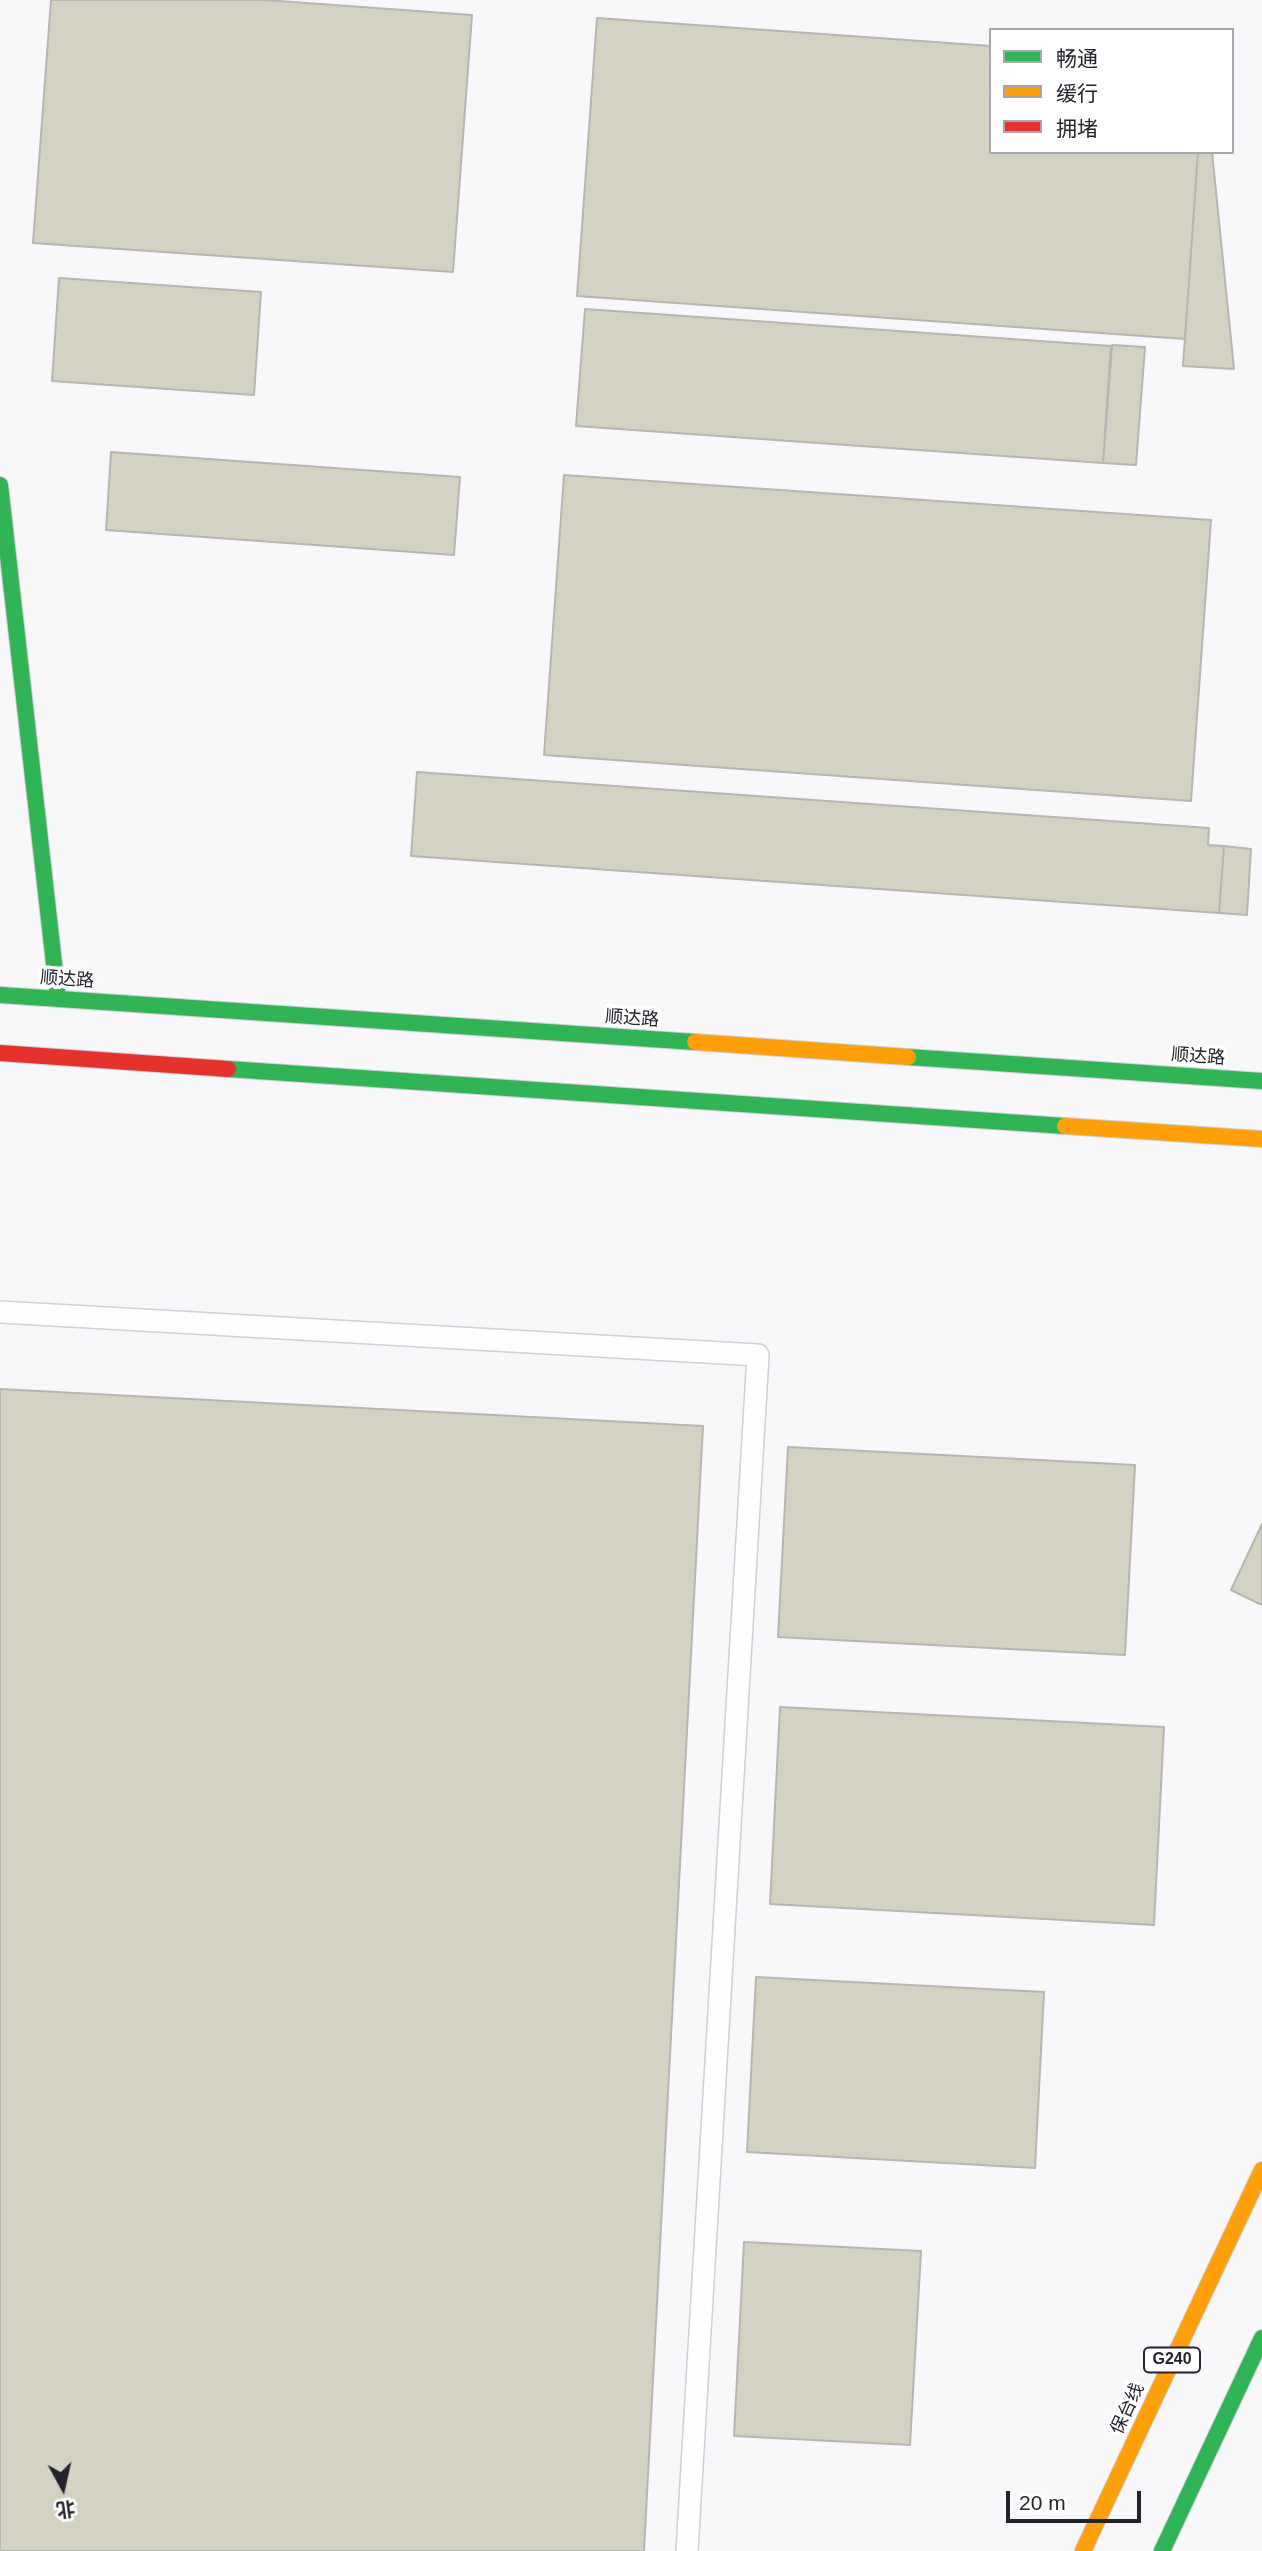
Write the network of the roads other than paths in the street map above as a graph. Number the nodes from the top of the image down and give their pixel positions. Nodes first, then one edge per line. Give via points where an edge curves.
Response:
1 (0, 485) edge
2 (0, 995) edge
3 (58, 999) junction
4 (0, 1053) edge
5 (1262, 1081) edge
6 (1262, 1139) edge
7 (0, 1312) edge
8 (1262, 2170) edge
9 (1262, 2338) edge
10 (687, 2551) edge
11 (1083, 2551) edge
12 (1162, 2551) edge

1 - 3 main road
2 - 3 main road, 顺达路
3 - 5 main road, 顺达路
4 - 6 main road
7 - 10 lane via 758,1355
8 - 11 main road, 保台线 / G240
9 - 12 main road

